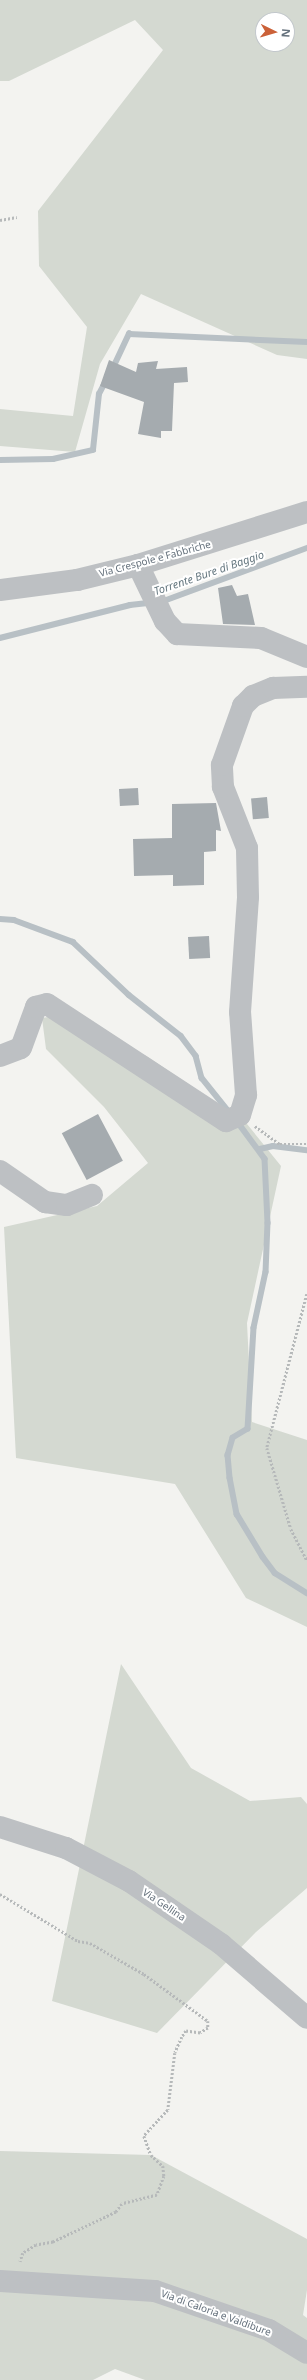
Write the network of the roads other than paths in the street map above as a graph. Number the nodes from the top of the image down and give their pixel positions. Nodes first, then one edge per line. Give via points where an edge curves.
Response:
1 (307, 512) edge
2 (140, 571) junction
3 (0, 590) edge
4 (307, 657) edge
5 (307, 687) edge
6 (0, 1056) edge
7 (0, 1171) edge
8 (92, 1194) dead end
9 (0, 1827) edge
10 (307, 2018) edge
11 (0, 2281) edge
12 (307, 2353) edge

1 - 2 street, Via Crespole e Fabbriche
2 - 3 street, Via Crespole e Fabbriche
2 - 4 street via 165,621 177,634 261,638
5 - 6 street via 273,688 254,696 242,706 222,765 223,787 247,848 248,897 240,1012 246,1095 240,1115 226,1121 47,1004 36,1007 21,1048
7 - 8 street via 45,1202 67,1205
9 - 10 street, Via Gellina via 66,1848 129,1881 221,1944
11 - 12 street, Via di Caloria e Valdibure via 155,2291 268,2330

